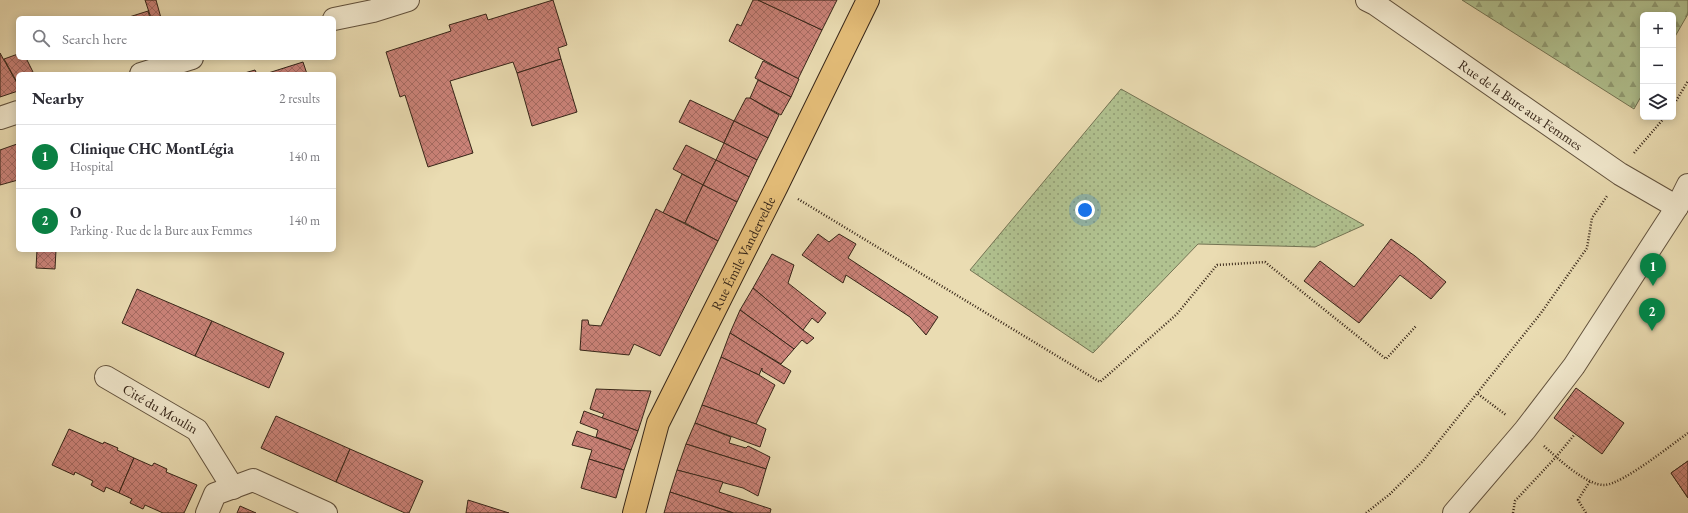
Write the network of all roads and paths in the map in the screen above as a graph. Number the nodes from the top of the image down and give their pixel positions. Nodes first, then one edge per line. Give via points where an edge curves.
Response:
1 (408, 0) edge
2 (868, 0) edge
3 (1367, 0) edge
4 (336, 19) edge
5 (186, 60) edge
6 (147, 72) edge
7 (1688, 81) edge
8 (1676, 101) edge
9 (16, 113) edge
10 (0, 118) edge
11 (1662, 120) edge
12 (1620, 174) junction
13 (1688, 185) edge
14 (777, 186) junction
15 (1677, 207) junction
16 (1416, 326) dead end
17 (106, 377) dead end
18 (1478, 394) junction
19 (1525, 430) junction
20 (1688, 433) edge
21 (1575, 434) dead end
22 (1556, 457) junction
23 (1590, 481) junction
24 (233, 488) junction
25 (207, 513) edge
26 (326, 513) edge
27 (634, 513) edge
28 (1366, 513) edge
29 (1454, 513) edge
30 (1513, 513) edge
31 (1586, 513) edge

1 - 4 street
2 - 14 main road, Rue Émile Vandervelde
3 - 12 street, Rue de la Bure aux Femmes
5 - 6 street
7 - 8 path
9 - 10 street
11 - 12 path via 1629,158
12 - 15 street, Rue de la Bure aux Femmes
12 - 18 path via 1592,218 1587,248 1541,314
13 - 15 street
14 - 16 path via 1100,382 1177,314 1217,265 1265,262 1386,359
14 - 27 main road, Rue Émile Vandervelde via 658,423
15 - 19 street via 1574,366
17 - 24 street, Cité du Moulin via 197,430
18 - 19 path
18 - 28 path via 1423,461 1390,494
19 - 29 street
20 - 23 path via 1622,479 1605,485
21 - 22 path
22 - 23 path
22 - 30 path via 1515,501
23 - 31 path via 1578,500
24 - 25 street via 216,494
24 - 26 street via 253,480

